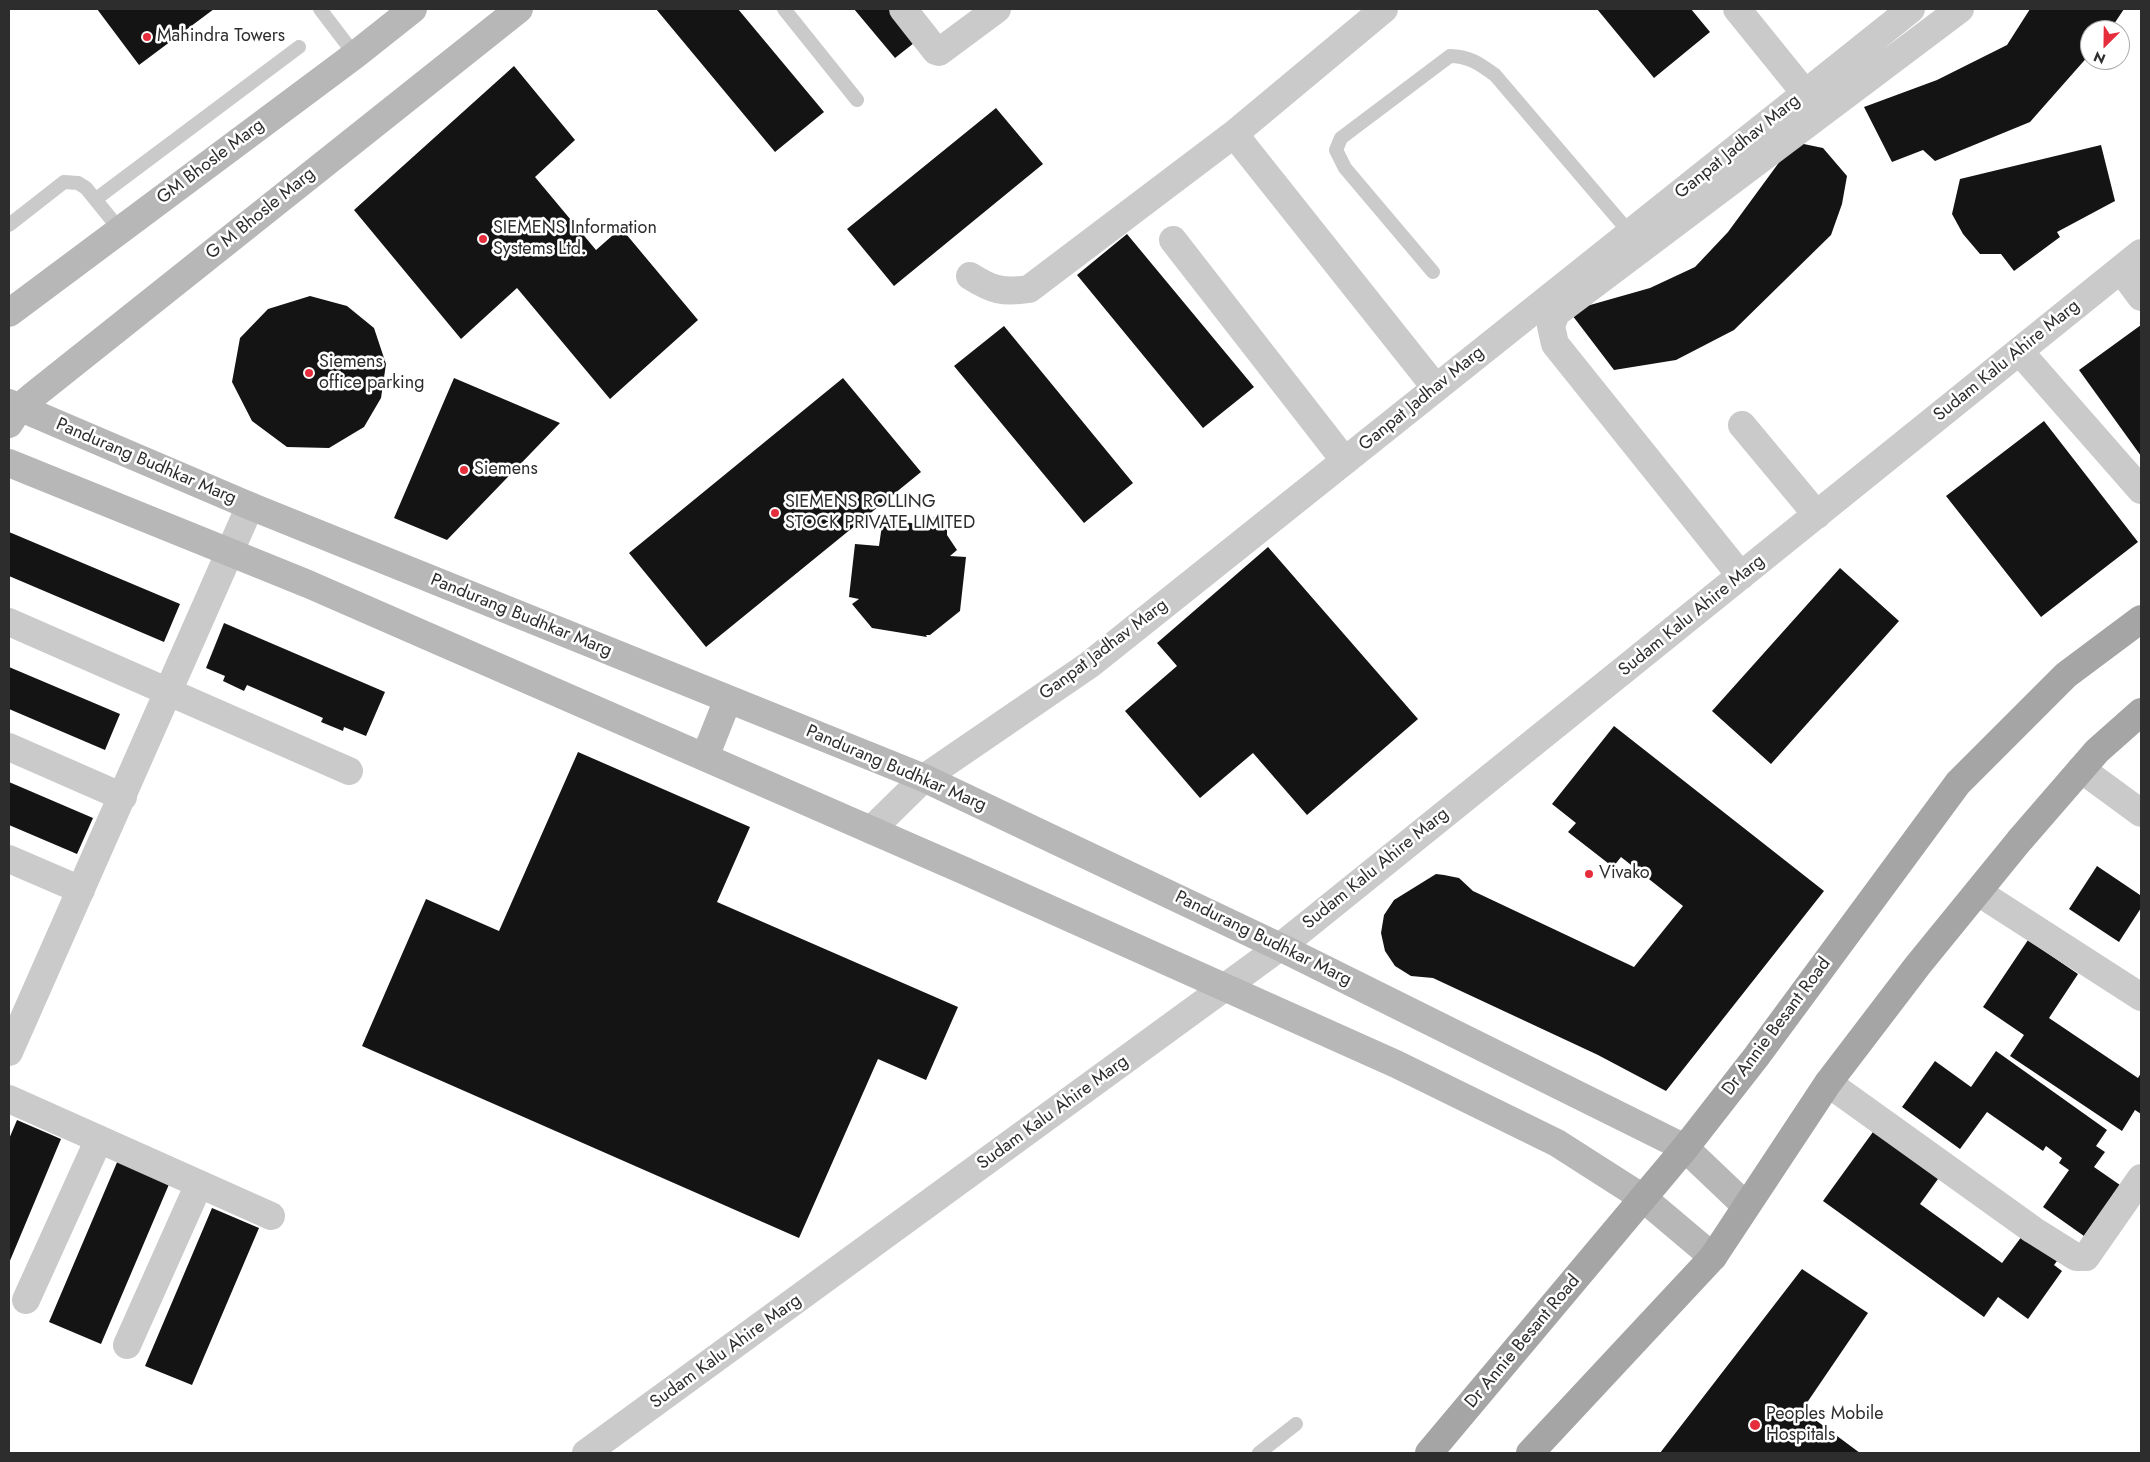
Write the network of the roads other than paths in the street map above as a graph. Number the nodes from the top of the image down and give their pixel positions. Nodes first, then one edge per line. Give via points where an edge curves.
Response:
1 (320, 9) edge
2 (413, 9) edge
3 (519, 9) edge
4 (784, 9) edge
5 (903, 9) edge
6 (997, 9) edge
7 (1384, 9) edge
8 (1737, 9) edge
9 (1911, 9) edge
10 (1960, 9) edge
11 (299, 47) dead end
12 (355, 55) junction
13 (1805, 93) junction
14 (857, 100) dead end
15 (1234, 134) junction
16 (96, 199) junction
17 (9, 225) edge
18 (120, 230) junction
19 (1630, 233) junction
20 (1173, 240) dead end
21 (2131, 261) edge
22 (1433, 272) dead end
23 (970, 276) dead end
24 (2141, 297) edge
25 (9, 313) edge
26 (2019, 351) junction
27 (1436, 388) junction
28 (12, 411) edge
29 (1742, 425) dead end
30 (1345, 461) junction
31 (9, 463) edge
32 (2141, 490) edge
33 (250, 506) junction
34 (1817, 515) junction
35 (231, 554) junction
36 (1741, 576) junction
37 (2141, 619) edge
38 (9, 622) edge
39 (169, 692) junction
40 (728, 699) junction
41 (2141, 712) edge
42 (9, 748) edge
43 (705, 757) junction
44 (2081, 769) junction
45 (349, 771) dead end
46 (924, 778) junction
47 (123, 797) junction
48 (2141, 813) edge
49 (871, 830) junction
50 (9, 859) edge
51 (81, 890) junction
52 (1978, 892) junction
53 (1280, 947) junction
54 (1225, 987) junction
55 (2141, 997) edge
56 (9, 1052) edge
57 (1828, 1083) junction
58 (9, 1099) edge
59 (99, 1139) junction
60 (1685, 1148) junction
61 (2141, 1178) edge
62 (199, 1184) junction
63 (1643, 1198) junction
64 (1746, 1206) junction
65 (271, 1216) dead end
66 (1713, 1257) junction
67 (26, 1300) dead end
68 (127, 1345) dead end
69 (1296, 1424) dead end
70 (586, 1453) edge
71 (1259, 1453) edge
72 (1429, 1453) edge
73 (1530, 1453) edge

1 - 12 lane
2 - 12 main road, GM Bhosle Marg
3 - 28 main road, G M Bhosle Marg
4 - 14 lane
5 - 6 street via 939,52
7 - 15 street
8 - 13 street
9 - 13 street, Ganpat Jadhav Marg
10 - 36 street via 1556,314 1551,326 1556,344
11 - 16 lane
12 - 18 main road, GM Bhosle Marg
13 - 19 street, Ganpat Jadhav Marg
15 - 23 street via 1029,288 1011,291 989,288
15 - 27 street
16 - 17 lane via 78,183 64,182
16 - 18 lane
18 - 25 main road, GM Bhosle Marg
19 - 22 lane via 1495,76 1464,56 1450,56 1341,138 1336,150 1345,168
19 - 27 street, Ganpat Jadhav Marg
20 - 30 street
21 - 24 street
21 - 26 street, Sudam Kalu Ahire Marg
26 - 32 street
26 - 34 street, Sudam Kalu Ahire Marg
27 - 30 street, Ganpat Jadhav Marg
28 - 33 main road, Pandurang Budhkar Marg
29 - 34 street
30 - 46 street, Ganpat Jadhav Marg via 1089,665
31 - 35 main road
33 - 35 street
33 - 40 main road, Pandurang Budhkar Marg
34 - 36 street, Sudam Kalu Ahire Marg
35 - 39 street
35 - 43 main road via 317,588
36 - 53 street, Sudam Kalu Ahire Marg
37 - 60 main road, Dr Annie Besant Road via 2066,675 1958,783
38 - 39 street
39 - 45 street
39 - 47 street
40 - 43 main road
40 - 46 main road, Pandurang Budhkar Marg
41 - 44 main road
42 - 47 street
43 - 49 main road
44 - 48 street
44 - 52 main road
46 - 49 street, Ganpat Jadhav Marg
46 - 53 main road, Pandurang Budhkar Marg
47 - 51 street
49 - 54 main road
50 - 51 street
51 - 56 street
52 - 55 street
52 - 57 main road
53 - 54 street, Sudam Kalu Ahire Marg
53 - 60 main road, Pandurang Budhkar Marg
54 - 63 main road via 1396,1064 1557,1143
54 - 70 street, Sudam Kalu Ahire Marg
57 - 61 street via 2033,1230 2076,1257 2086,1257
57 - 64 main road
58 - 59 street
59 - 62 street
59 - 67 street
60 - 63 main road, Dr Annie Besant Road
60 - 64 main road, Pandurang Budhkar Marg
62 - 65 street
62 - 68 street
63 - 66 main road
63 - 72 main road, Dr Annie Besant Road
64 - 66 main road
66 - 73 main road
69 - 71 lane

